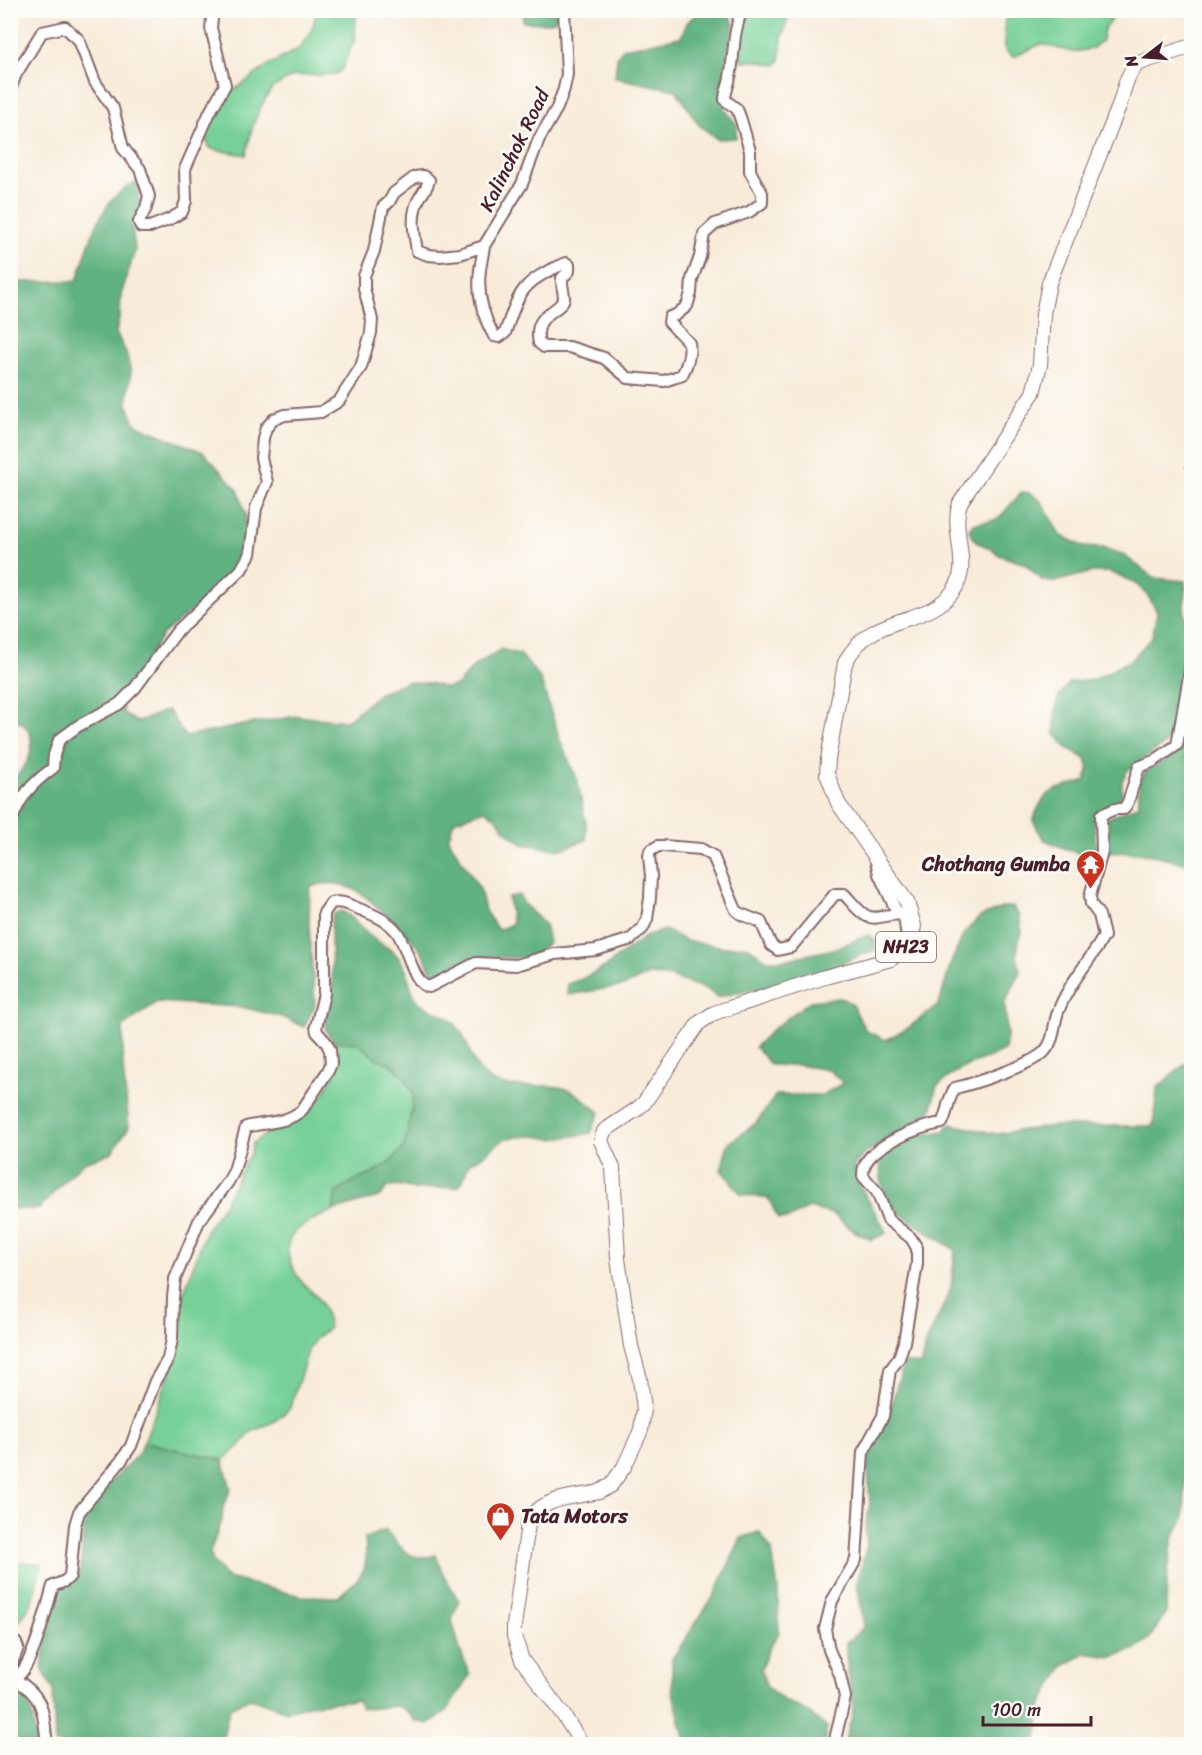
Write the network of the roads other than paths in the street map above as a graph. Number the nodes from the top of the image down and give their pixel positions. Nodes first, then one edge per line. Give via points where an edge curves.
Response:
1 (213, 10) edge
2 (564, 10) edge
3 (742, 10) edge
4 (1191, 46) edge
5 (10, 90) edge
6 (484, 246) junction
7 (1191, 600) edge
8 (1191, 611) edge
9 (1191, 659) edge
10 (10, 824) edge
11 (875, 855) junction
12 (901, 914) junction
13 (908, 946) junction
14 (10, 1642) edge
15 (10, 1668) edge
16 (13, 1678) edge
17 (47, 1744) edge
18 (582, 1744) edge
19 (834, 1744) edge

1 - 5 street via 212,28 225,86 185,169 186,201 182,212 150,227 141,227 139,222 149,196 140,169 123,148 113,108 95,82 79,40 65,27 42,32
2 - 6 street, Kalinchok Road via 564,89 522,184
3 - 6 street via 736,25 725,100 737,109 741,120 750,152 750,171 762,193 762,203 715,224 704,234 687,306 670,317 669,322 690,347 682,375 664,381 628,378 604,358 539,343 537,333 542,321 564,298 562,278 569,271 566,263 533,279 522,289 505,333 494,336 480,301 479,273
4 - 11 main road, NH23 via 1139,63 1128,77 1049,283 1033,393 957,511 961,564 955,590 932,609 867,635 845,663 827,774 838,803
6 - 10 street via 440,256 417,251 413,215 429,180 415,177 394,193 383,207 374,251 364,276 372,320 361,367 331,406 321,412 285,415 266,428 261,458 267,482 256,508 250,554 242,570 178,630 119,704 59,740 53,768 26,792
7 - 8 street
9 - 19 street via 1177,745 1139,766 1124,809 1101,815 1102,852 1090,896 1104,936 1058,1011 1045,1051 980,1082 955,1088 948,1098 942,1123 915,1130 881,1147 864,1165 863,1176 877,1192 888,1220 911,1238 917,1248 917,1264 904,1342 890,1370 883,1416 863,1452 856,1560 832,1601 825,1629 844,1697
11 - 12 street via 879,874
11 - 13 main road, NH23 via 910,909 914,926
12 - 13 street via 906,920
12 - 16 street via 871,917 844,894 837,893 791,947 778,950 771,945 761,922 736,909 713,856 701,849 658,846 649,856 647,919 631,939 596,950 555,954 511,966 476,963 429,987 418,980 404,942 388,923 345,903 331,903 324,913 324,994 316,1027 330,1050 331,1064 297,1114 246,1127 234,1171 199,1221 176,1279 168,1359 155,1381 131,1446 79,1512 69,1576 53,1586 33,1653 19,1677
13 - 18 main road, NH23 via 891,959 714,1012 699,1023 644,1102 603,1131 601,1141 613,1168 618,1259 631,1346 643,1396 641,1430 624,1467 607,1488 548,1503 533,1513 528,1524 514,1626 522,1660
14 - 15 street via 18,1648
16 - 17 street via 36,1696

